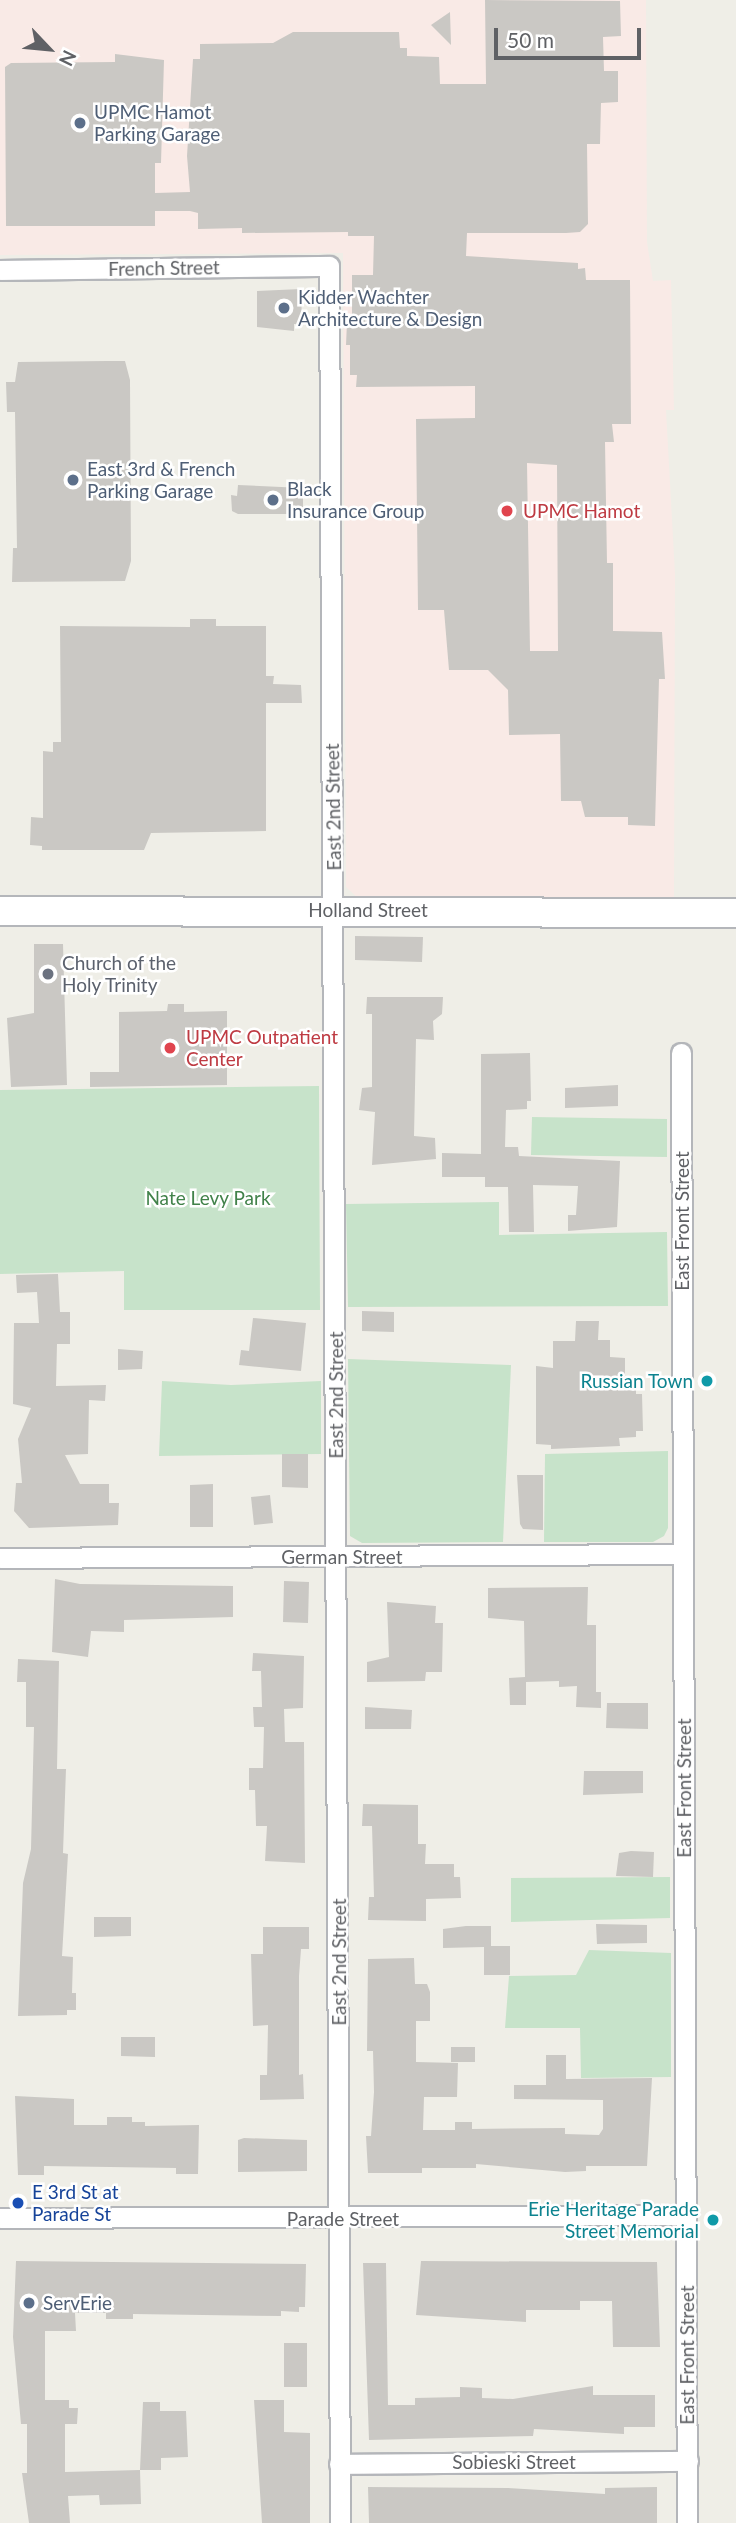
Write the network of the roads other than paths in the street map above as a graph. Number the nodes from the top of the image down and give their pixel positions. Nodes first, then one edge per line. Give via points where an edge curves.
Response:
1 (329, 266) joint
2 (0, 270) edge
3 (334, 909) junction
4 (0, 911) edge
5 (736, 913) edge
6 (681, 1053) dead end
7 (683, 1554) junction
8 (337, 1557) junction
9 (0, 1558) edge
10 (686, 2215) junction
11 (0, 2217) edge
12 (341, 2219) junction
13 (688, 2461) junction
14 (339, 2464) junction
15 (340, 2523) edge
16 (687, 2523) edge

1 - 2 street, French Street
1 - 3 street, East 2nd Street
3 - 4 street, Holland Street
3 - 5 street, Holland Street
3 - 8 street, East 2nd Street
6 - 7 street, East Front Street
7 - 8 street, German Street
7 - 10 street, East Front Street
8 - 9 street, German Street
8 - 12 street, East 2nd Street
10 - 12 street, Parade Street
10 - 13 street, East Front Street
11 - 12 street, Parade Street
12 - 14 street, East 2nd Street
13 - 14 street, Sobieski Street
13 - 16 street, East Front Street
14 - 15 street, East 2nd Street

